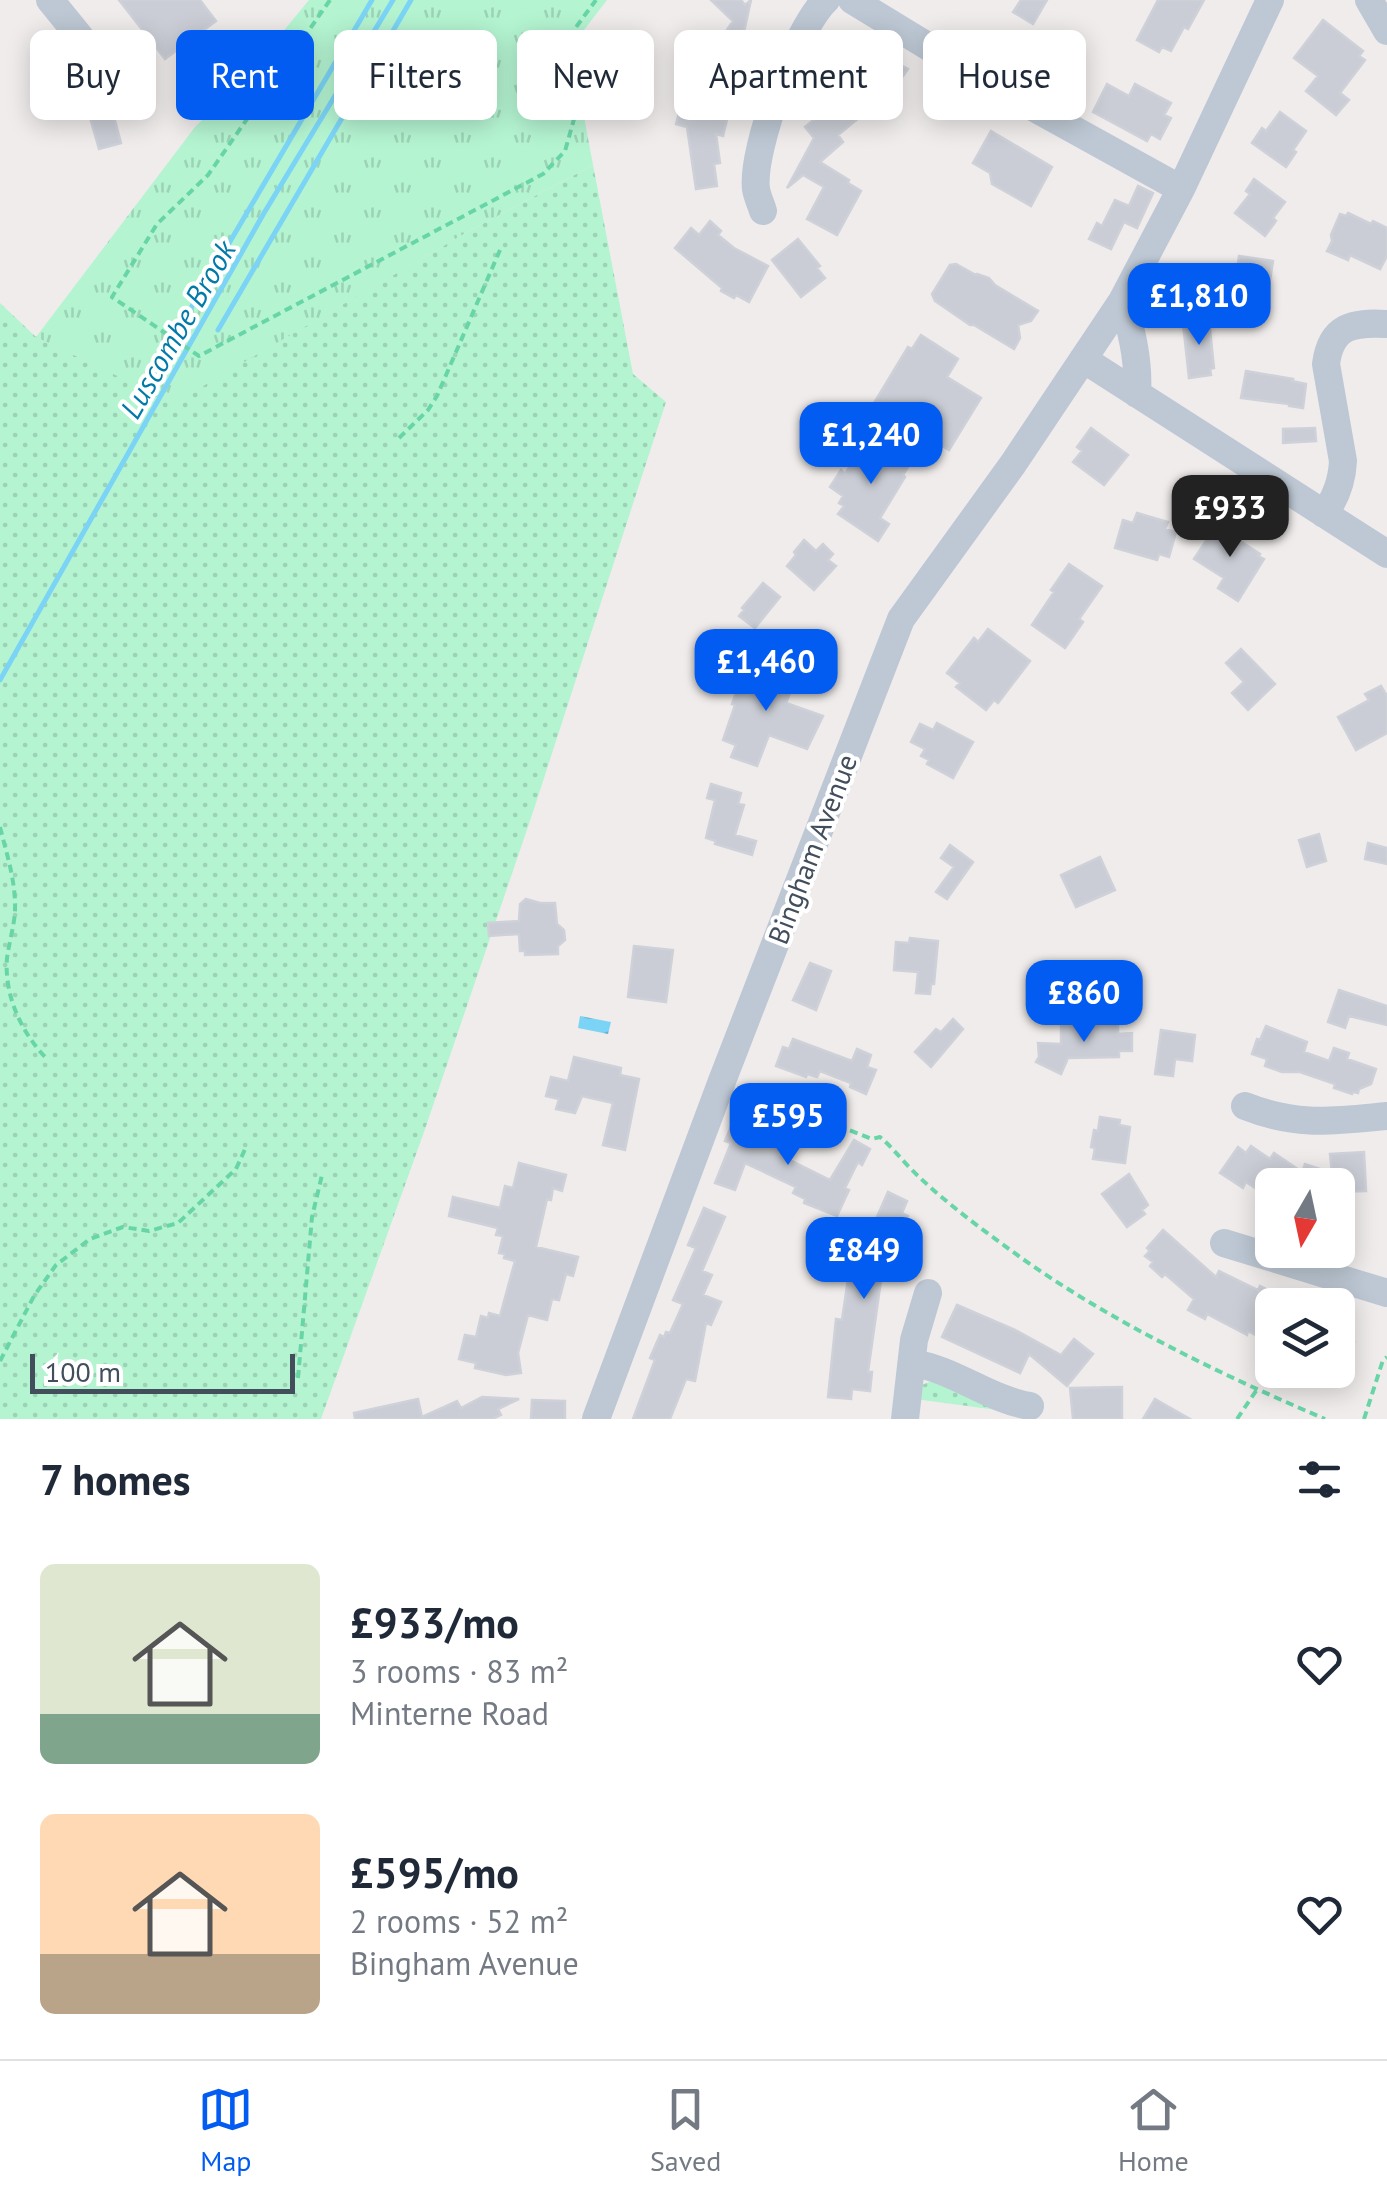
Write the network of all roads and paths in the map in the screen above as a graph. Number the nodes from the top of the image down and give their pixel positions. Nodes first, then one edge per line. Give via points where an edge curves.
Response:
1 (50, 0) edge
2 (330, 0) edge
3 (596, 0) edge
4 (826, 0) edge
5 (1270, 0) edge
6 (1369, 0) edge
7 (859, 1) edge
8 (74, 30) edge
9 (1387, 31) edge
10 (1181, 189) junction
11 (763, 211) dead end
12 (500, 250) dead end
13 (1122, 301) junction
14 (1387, 324) edge
15 (1084, 359) junction
16 (1137, 394) junction
17 (400, 438) dead end
18 (1324, 514) junction
19 (1387, 554) edge
20 (0, 827) edge
21 (46, 1058) dead end
22 (722, 1081) junction
23 (1246, 1106) dead end
24 (1387, 1116) edge
25 (246, 1147) dead end
26 (322, 1174) dead end
27 (1224, 1243) dead end
28 (928, 1293) dead end
29 (1387, 1293) edge
30 (1387, 1356) edge
31 (0, 1360) edge
32 (912, 1363) junction
33 (298, 1378) dead end
34 (1255, 1387) edge
35 (1258, 1388) joint
36 (1030, 1406) dead end
37 (596, 1419) edge
38 (905, 1419) edge
39 (1236, 1419) edge
40 (1325, 1419) edge
41 (1364, 1419) edge

1 - 8 street
2 - 3 path via 208,175 157,224 112,297 199,356 543,174 564,151 576,112 563,62 565,42
4 - 11 street via 800,38 774,101 757,169
5 - 10 street, Bingham Avenue
6 - 9 street
7 - 10 street via 990,84
10 - 13 street, Bingham Avenue
12 - 17 path via 437,396
13 - 15 street, Bingham Avenue
13 - 16 street
14 - 18 street via 1350,326 1328,348 1343,461
15 - 16 street
15 - 22 street, Bingham Avenue via 901,619
16 - 18 street
18 - 19 street
20 - 21 path via 14,881 7,976 18,1018
22 - 34 path via 880,1137 1021,1258
22 - 37 street, Bingham Avenue
23 - 24 street via 1298,1121
25 - 31 path via 236,1169 178,1223 123,1227 90,1238 56,1264
26 - 33 path
27 - 29 street
28 - 32 street
30 - 41 path
32 - 36 street
32 - 38 street
35 - 39 path
35 - 40 path

